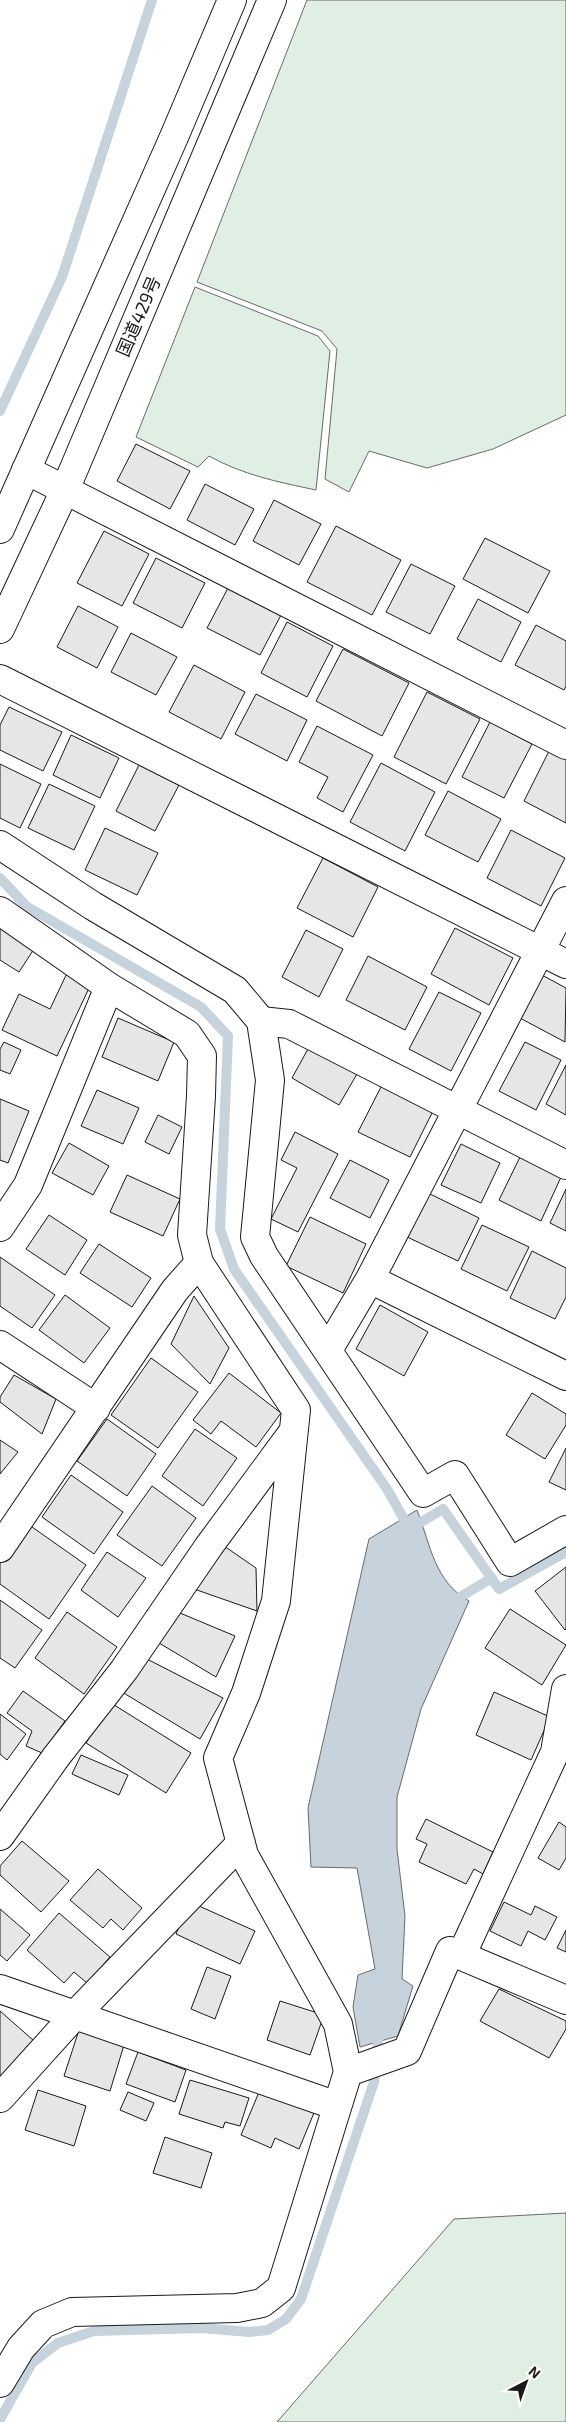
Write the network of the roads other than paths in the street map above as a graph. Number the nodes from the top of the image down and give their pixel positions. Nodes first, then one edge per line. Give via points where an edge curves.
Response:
1 (232, 0) edge
2 (272, 0) edge
3 (26, 470) junction
4 (65, 490) junction
5 (0, 529) edge
6 (0, 629) edge
7 (0, 679) edge
8 (566, 745) edge
9 (0, 844) edge
10 (566, 901) edge
11 (0, 911) edge
12 (540, 950) junction
13 (566, 964) edge
14 (109, 987) junction
15 (261, 1022) junction
16 (458, 1110) junction
17 (566, 1165) edge
18 (0, 1227) edge
19 (198, 1263) junction
20 (370, 1279) junction
21 (0, 1345) edge
22 (328, 1350) junction
23 (566, 1376) edge
24 (96, 1408) junction
25 (294, 1430) junction
26 (566, 1530) edge
27 (0, 1548) edge
28 (566, 1689) edge
29 (0, 1836) edge
30 (241, 1843) junction
31 (461, 1956) junction
32 (0, 1989) edge
33 (566, 2000) edge
34 (74, 2016) junction
35 (353, 2070) junction
36 (0, 2098) edge
37 (337, 2106) junction
38 (0, 2383) edge

1 - 3 main road
2 - 4 main road, 国道429号
3 - 4 main road
3 - 5 main road
4 - 6 main road, 国道429号
4 - 8 main road
7 - 12 main road
9 - 15 main road via 93,906 235,990
10 - 12 main road
11 - 14 main road
12 - 13 main road
12 - 16 main road
14 - 18 main road via 28,1185
14 - 19 main road via 187,1034 202,1056 192,1235
15 - 16 main road via 289,1024
15 - 22 main road via 270,1080 255,1237 264,1256
16 - 17 main road
16 - 20 main road
19 - 24 main road via 174,1290
19 - 25 main road via 296,1410
20 - 22 main road
20 - 23 main road
21 - 24 main road
22 - 26 main road via 423,1493 455,1475 510,1562
24 - 27 main road
25 - 29 main road via 124,1670
25 - 30 main road via 276,1601 246,1693 218,1758
28 - 31 main road via 555,1752
30 - 34 main road
30 - 35 main road via 244,1855 338,2024
31 - 33 main road
31 - 35 main road via 450,1951 407,2050
32 - 34 main road
34 - 36 main road
34 - 37 main road
35 - 37 main road
37 - 38 main road via 281,2288 262,2303 237,2308 72,2312 43,2324 21,2348

